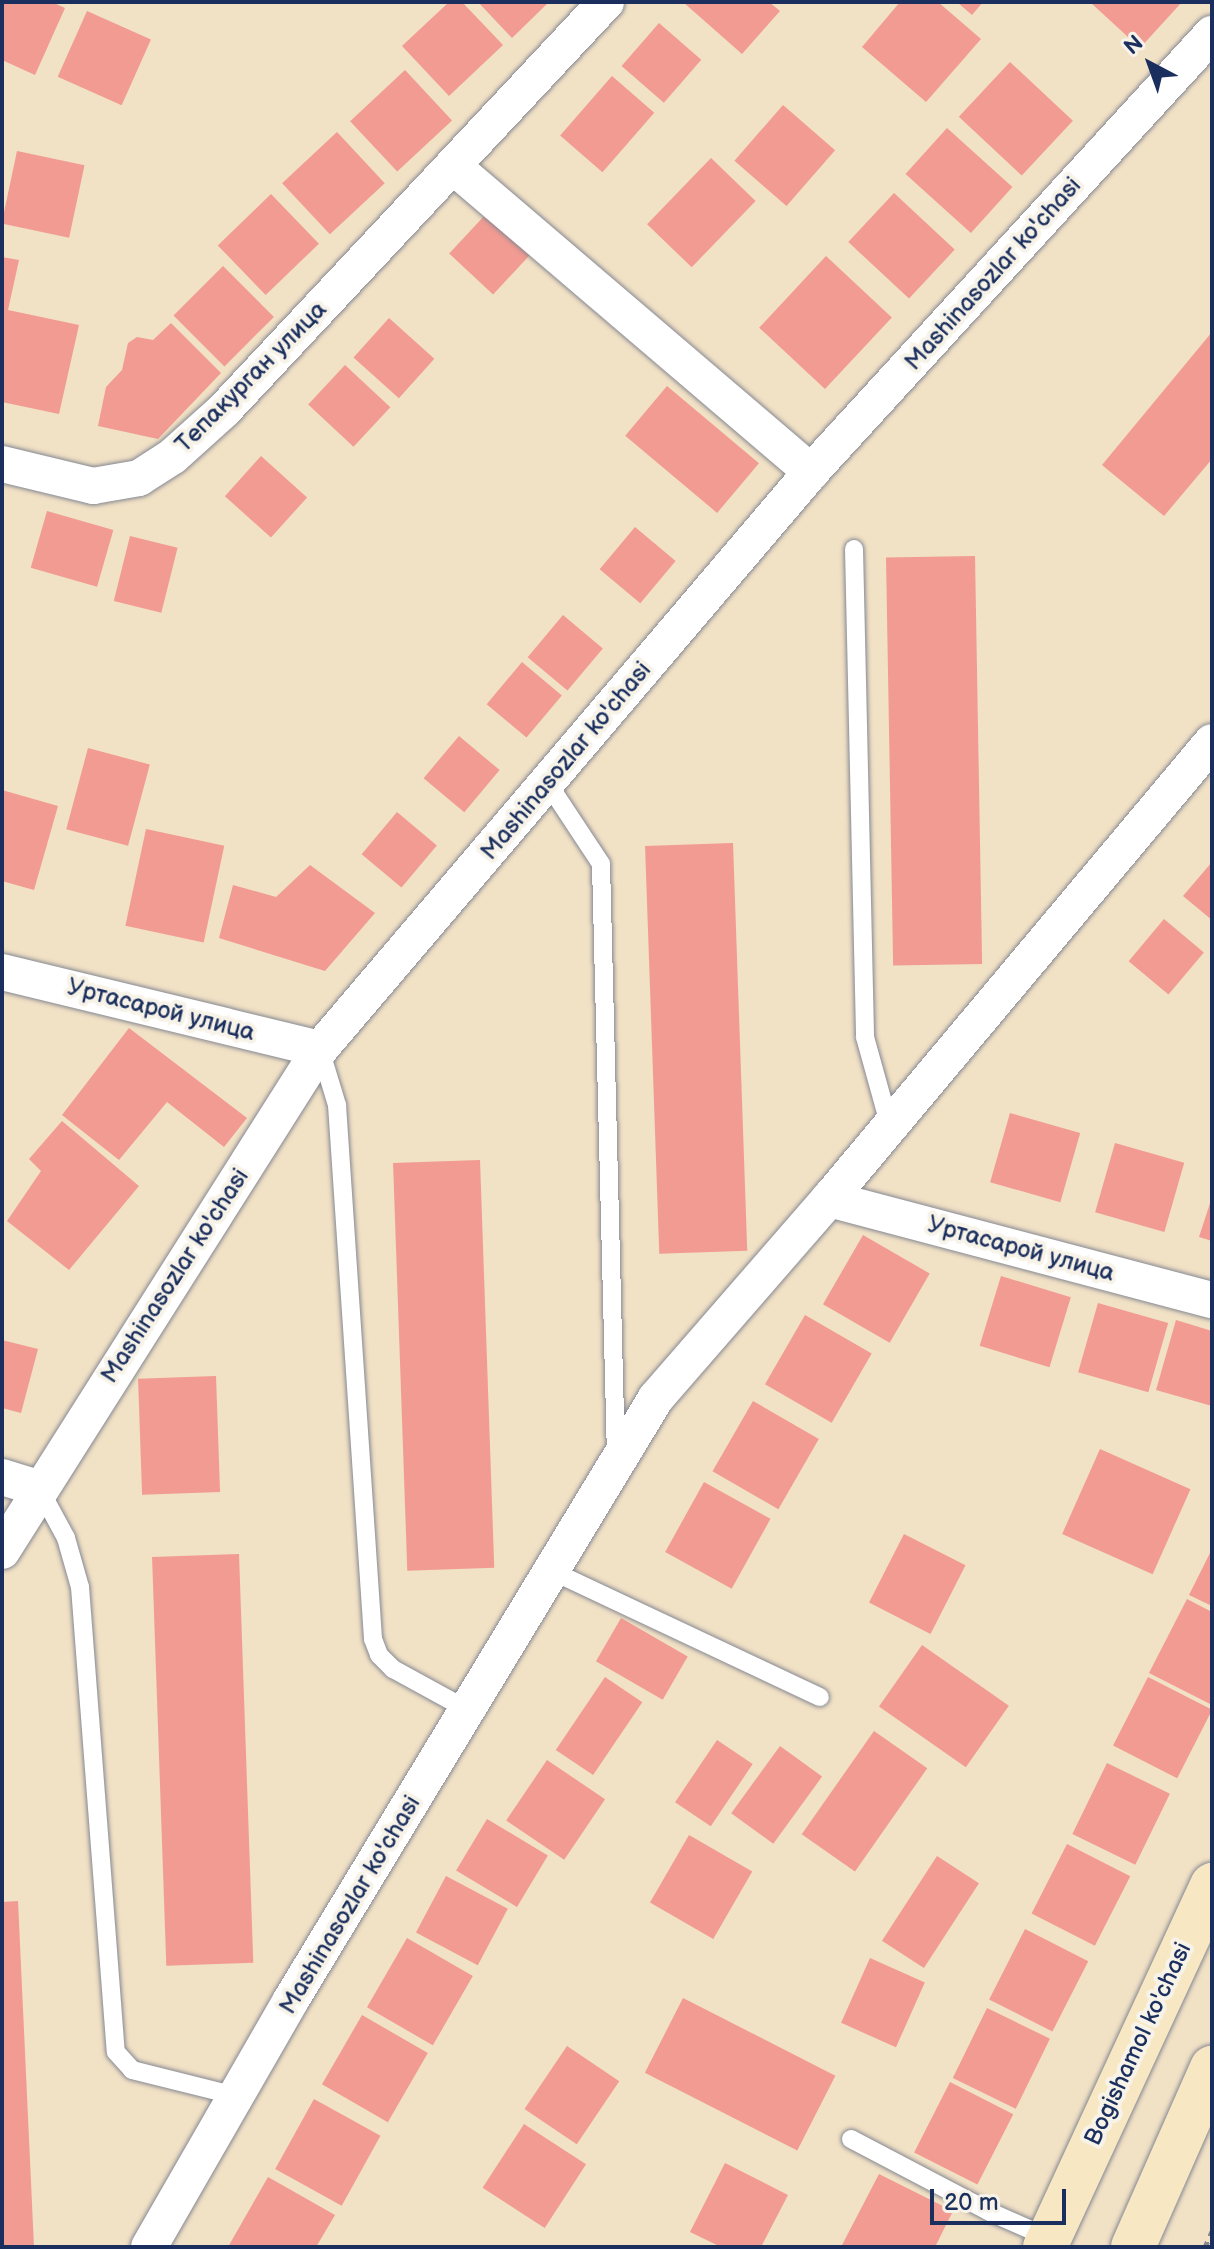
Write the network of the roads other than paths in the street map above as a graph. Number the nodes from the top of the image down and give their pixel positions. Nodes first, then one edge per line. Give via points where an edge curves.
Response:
1 (606, 2) edge
2 (1212, 34) edge
3 (454, 167) junction
4 (2, 464) edge
5 (811, 472) junction
6 (854, 549) dead end
7 (1212, 742) edge
8 (547, 782) junction
9 (2, 972) edge
10 (320, 1049) junction
11 (890, 1127) junction
12 (829, 1199) junction
13 (1212, 1300) edge
14 (616, 1465) junction
15 (2, 1477) edge
16 (39, 1488) junction
17 (2, 1551) edge
18 (552, 1571) junction
19 (820, 1697) dead end
20 (468, 1710) junction
21 (1212, 1885) edge
22 (1212, 2068) edge
23 (236, 2096) junction
24 (851, 2139) dead end
25 (1047, 2242) edge
26 (149, 2247) edge
27 (1133, 2247) edge

1 - 3 street, Тепакурган улица
2 - 5 street, Mashinasozlar ko'chasi
3 - 4 street, Тепакурган улица via 224,410 173,456 139,478 93,486
3 - 5 street
5 - 8 street, Mashinasozlar ko'chasi
6 - 11 lane via 865,1037
7 - 11 street, Mashinasozlar ko'chasi
8 - 10 street, Mashinasozlar ko'chasi
8 - 14 lane via 601,864
9 - 10 street, Уртасарой улица
10 - 16 street, Mashinasozlar ko'chasi
10 - 20 lane via 337,1105 373,1639 393,1669
11 - 12 street, Mashinasozlar ko'chasi
12 - 13 street, Уртасарой улица
12 - 14 street, Mashinasozlar ko'chasi via 656,1398
14 - 18 street, Mashinasozlar ko'chasi
15 - 16 street
16 - 17 street, Mashinasozlar ko'chasi
16 - 23 lane via 66,1538 80,1587 116,2052 132,2070
18 - 19 lane
18 - 20 street, Mashinasozlar ko'chasi
20 - 23 street, Mashinasozlar ko'chasi
21 - 25 main road, Bogishamol ko'chasi
22 - 27 main road
23 - 26 street, Mashinasozlar ko'chasi
24 - 25 lane

